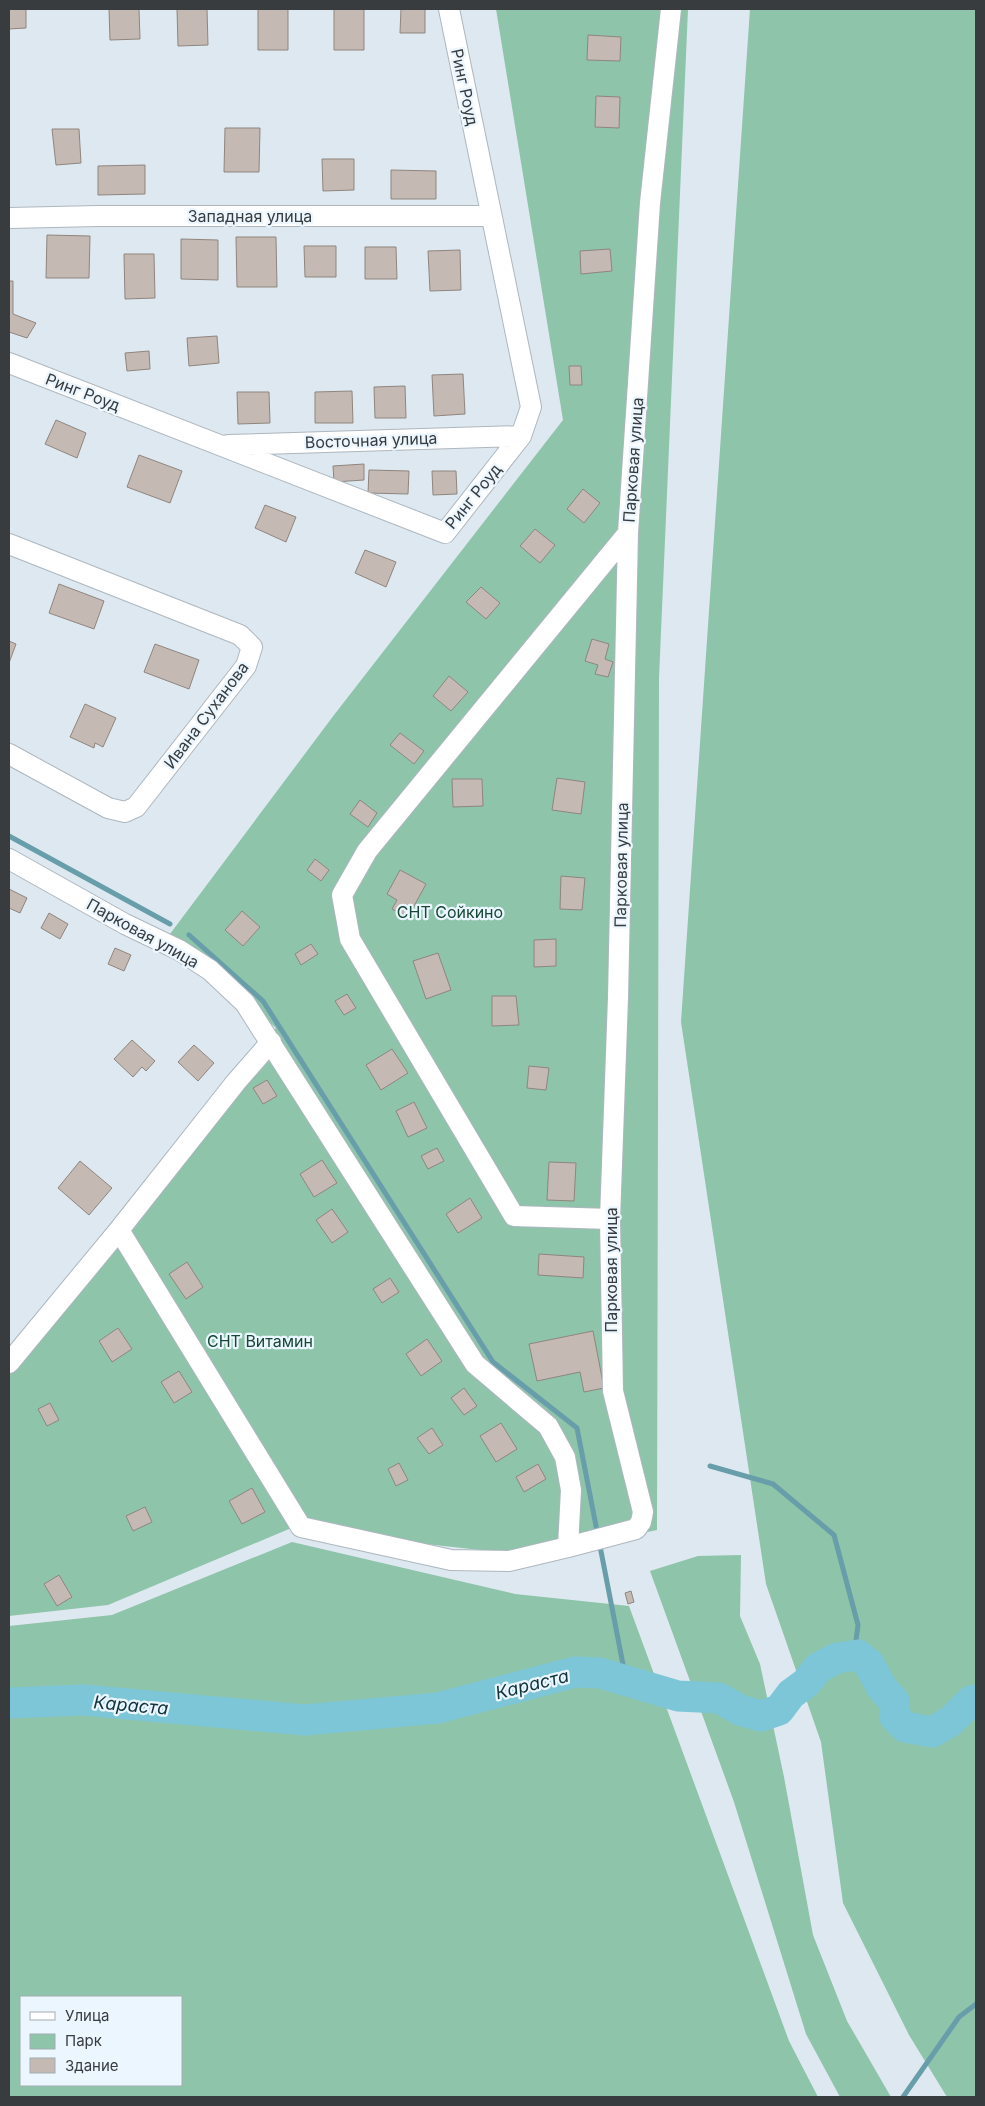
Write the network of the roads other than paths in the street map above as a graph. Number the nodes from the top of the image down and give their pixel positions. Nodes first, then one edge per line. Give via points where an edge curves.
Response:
1 (449, 9) edge
2 (671, 9) edge
3 (491, 216) junction
4 (9, 218) edge
5 (9, 362) edge
6 (521, 436) junction
7 (220, 445) junction
8 (628, 533) junction
9 (9, 544) edge
10 (9, 754) edge
11 (9, 859) edge
12 (271, 1042) junction
13 (610, 1219) junction
14 (119, 1230) junction
15 (9, 1363) edge
16 (568, 1547) junction

1 - 3 street, Ринг Роуд
2 - 8 street, Парковая улица via 650,203
3 - 4 street, Западная улица
3 - 6 street, Ринг Роуд via 530,407
5 - 7 street, Ринг Роуд
6 - 7 street, Восточная улица
6 - 7 street, Ринг Роуд via 445,533
8 - 13 street, Парковая улица
8 - 13 street via 367,851 342,895 350,939 514,1216
9 - 10 street, Ивана Суханова via 240,635 252,647 246,666 136,807 125,812 108,808
11 - 12 street, Парковая улица via 125,924 179,950 210,970 245,1003
12 - 14 street
12 - 16 street, Парковая улица via 475,1364 548,1426 565,1457 570,1490
13 - 16 street, Парковая улица via 613,1391 644,1512 636,1529
14 - 15 street
14 - 16 street via 301,1527 451,1560 508,1561

